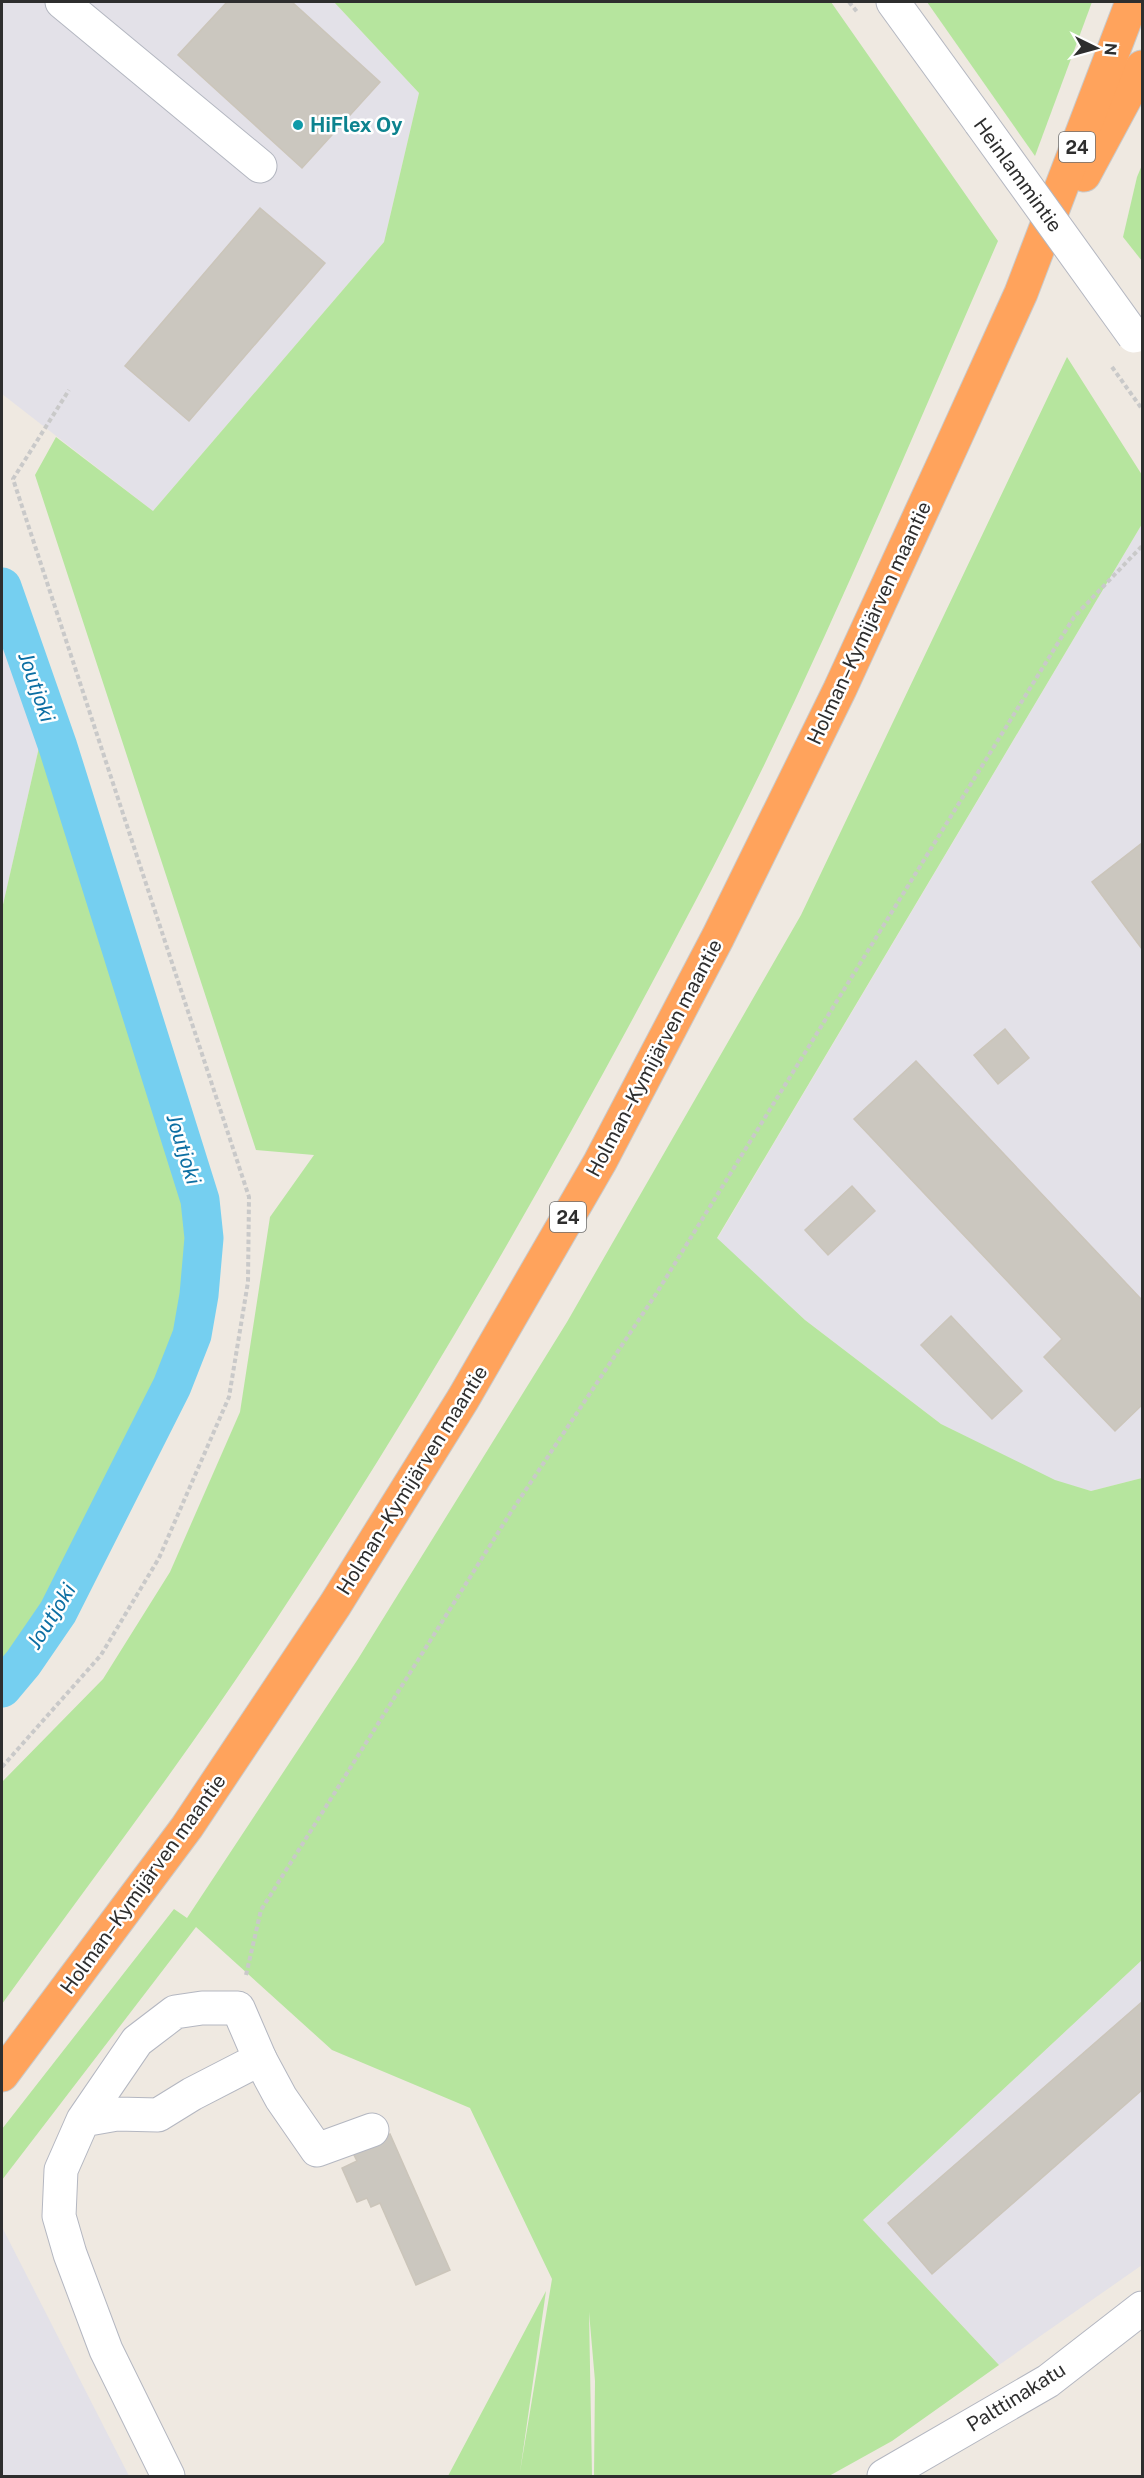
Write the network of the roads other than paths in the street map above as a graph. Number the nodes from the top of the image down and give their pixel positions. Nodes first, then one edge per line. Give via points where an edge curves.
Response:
1 (62, 2) edge
2 (893, 2) edge
3 (1132, 2) edge
4 (1143, 67) edge
5 (260, 166) dead end
6 (1021, 293) junction
7 (1138, 342) edge
8 (260, 2059) junction
9 (2, 2074) edge
10 (83, 2120) junction
11 (372, 2130) dead end
12 (1143, 2308) edge
13 (168, 2476) edge
14 (884, 2476) edge

1 - 5 street
2 - 7 street, Heinlammintie, bridge
3 - 6 highway, Holman–Kymijärven maantie / 24
4 - 6 highway, Holman–Kymijärven maantie / 24
6 - 9 highway, Holman–Kymijärven maantie / 24 via 840,689 718,937 600,1162 463,1399 335,1605 187,1827
8 - 10 street via 158,2115 117,2114
8 - 10 street via 238,2008 175,2012 137,2041
8 - 11 street via 316,2150
10 - 13 street via 61,2170 59,2216 106,2350
12 - 14 street, Palttinakatu via 1048,2380

